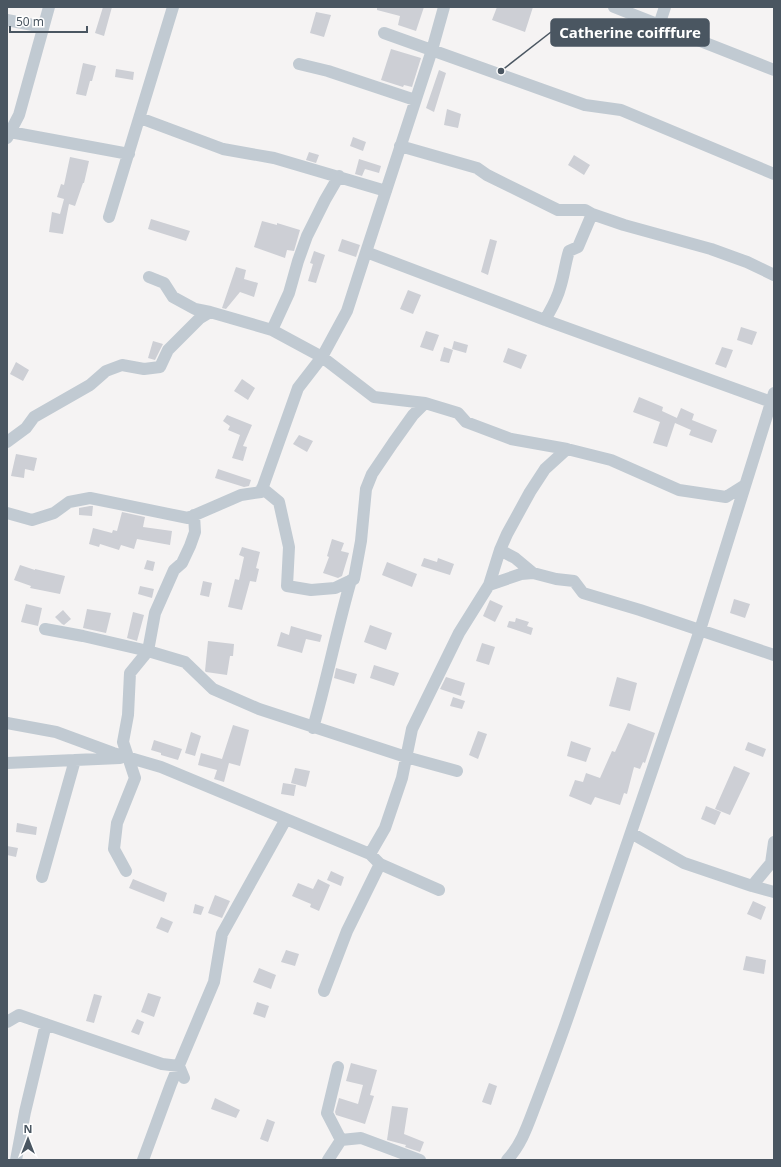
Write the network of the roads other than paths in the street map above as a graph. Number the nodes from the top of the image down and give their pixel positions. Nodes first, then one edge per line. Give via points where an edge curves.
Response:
1 (49, 7) edge
2 (173, 7) edge
3 (444, 7) edge
4 (614, 7) edge
5 (665, 7) edge
6 (7, 20) edge
7 (659, 25) junction
8 (43, 27) junction
9 (384, 33) dead end
10 (432, 50) junction
11 (299, 64) dead end
12 (774, 70) edge
13 (415, 100) junction
14 (140, 118) junction
15 (9, 135) edge
16 (400, 146) junction
17 (129, 154) junction
18 (774, 174) edge
19 (339, 176) junction
20 (386, 191) junction
21 (592, 214) junction
22 (109, 217) dead end
23 (366, 252) junction
24 (774, 275) edge
25 (149, 277) dead end
26 (210, 312) junction
27 (545, 320) junction
28 (272, 330) junction
29 (322, 357) junction
30 (773, 399) edge
31 (425, 403) junction
32 (7, 442) edge
33 (566, 449) junction
34 (745, 484) junction
35 (262, 488) junction
36 (7, 513) edge
37 (194, 515) junction
38 (500, 550) junction
39 (533, 573) junction
40 (351, 580) junction
41 (490, 585) junction
42 (45, 629) dead end
43 (700, 630) junction
44 (148, 651) junction
45 (774, 655) edge
46 (7, 724) edge
47 (313, 728) junction
48 (406, 757) junction
49 (129, 758) junction
50 (75, 760) junction
51 (7, 764) edge
52 (457, 771) dead end
53 (286, 819) junction
54 (630, 833) junction
55 (774, 842) edge
56 (370, 854) junction
57 (380, 864) junction
58 (126, 871) dead end
59 (42, 877) dead end
60 (752, 886) junction
61 (439, 890) dead end
62 (774, 892) edge
63 (324, 991) dead end
64 (7, 1022) edge
65 (46, 1024) junction
66 (179, 1066) junction
67 (338, 1067) dead end
68 (184, 1078) dead end
69 (340, 1140) junction
70 (16, 1160) edge
71 (143, 1160) edge
72 (328, 1160) edge
73 (420, 1160) edge
74 (507, 1160) edge

1 - 8 street
2 - 14 street
3 - 10 street
4 - 7 street
5 - 7 street
6 - 8 street
7 - 12 street
8 - 15 street via 19,115
9 - 10 street
10 - 13 street
10 - 18 street via 585,105 621,110
11 - 13 street
13 - 16 street
14 - 17 street
14 - 19 street via 223,149 274,158
15 - 17 street
16 - 20 street
16 - 21 street via 477,168 558,210 585,210
17 - 22 street
19 - 20 street
19 - 28 street via 307,236 289,293
20 - 23 street
21 - 24 street via 711,249
21 - 27 street via 578,247 569,252 561,287
23 - 27 street
23 - 29 street via 347,311
25 - 26 street via 164,283 173,297 195,309
26 - 28 street
26 - 32 street via 200,318 168,350 160,367 144,369 122,365 106,371 90,384 34,417 26,428
27 - 30 street
28 - 29 street
29 - 31 street via 374,397
29 - 35 street via 298,388
30 - 34 street
31 - 33 street via 458,413 466,422 511,439
31 - 40 street via 372,474 366,489 361,541 354,579
33 - 34 street via 611,460 679,490 726,497
33 - 38 street via 545,469
34 - 43 street
35 - 37 street via 261,492 241,495
35 - 40 street via 279,502 289,547 287,586 311,590 335,588
36 - 37 street via 32,520 54,513 69,502 90,498 188,518
37 - 44 street via 195,532 182,563 174,570 155,614
38 - 39 street via 515,558
38 - 41 street
39 - 41 street via 521,574
39 - 43 street via 574,581 583,593
40 - 47 street
41 - 48 street via 459,633 412,729
42 - 44 street
43 - 45 street
43 - 54 street
44 - 47 street via 185,662 213,689
44 - 49 street via 130,673 128,715 123,742
46 - 49 street via 56,732
47 - 48 street
48 - 52 street
48 - 56 street via 402,778 385,828
49 - 50 street
49 - 53 street via 167,770
49 - 58 street via 135,778 117,824 114,849
50 - 51 street
50 - 59 street
53 - 56 street
53 - 66 street via 222,934 214,982
54 - 60 street via 684,863
54 - 74 street via 553,1060 525,1131 516,1150
55 - 60 street via 771,863
56 - 57 street
57 - 61 street
57 - 63 street via 347,931
60 - 62 street
64 - 65 street via 19,1015
65 - 66 street via 162,1064
65 - 70 street
66 - 68 street
66 - 71 street
67 - 69 street via 327,1113
69 - 72 street
69 - 73 street via 361,1138

